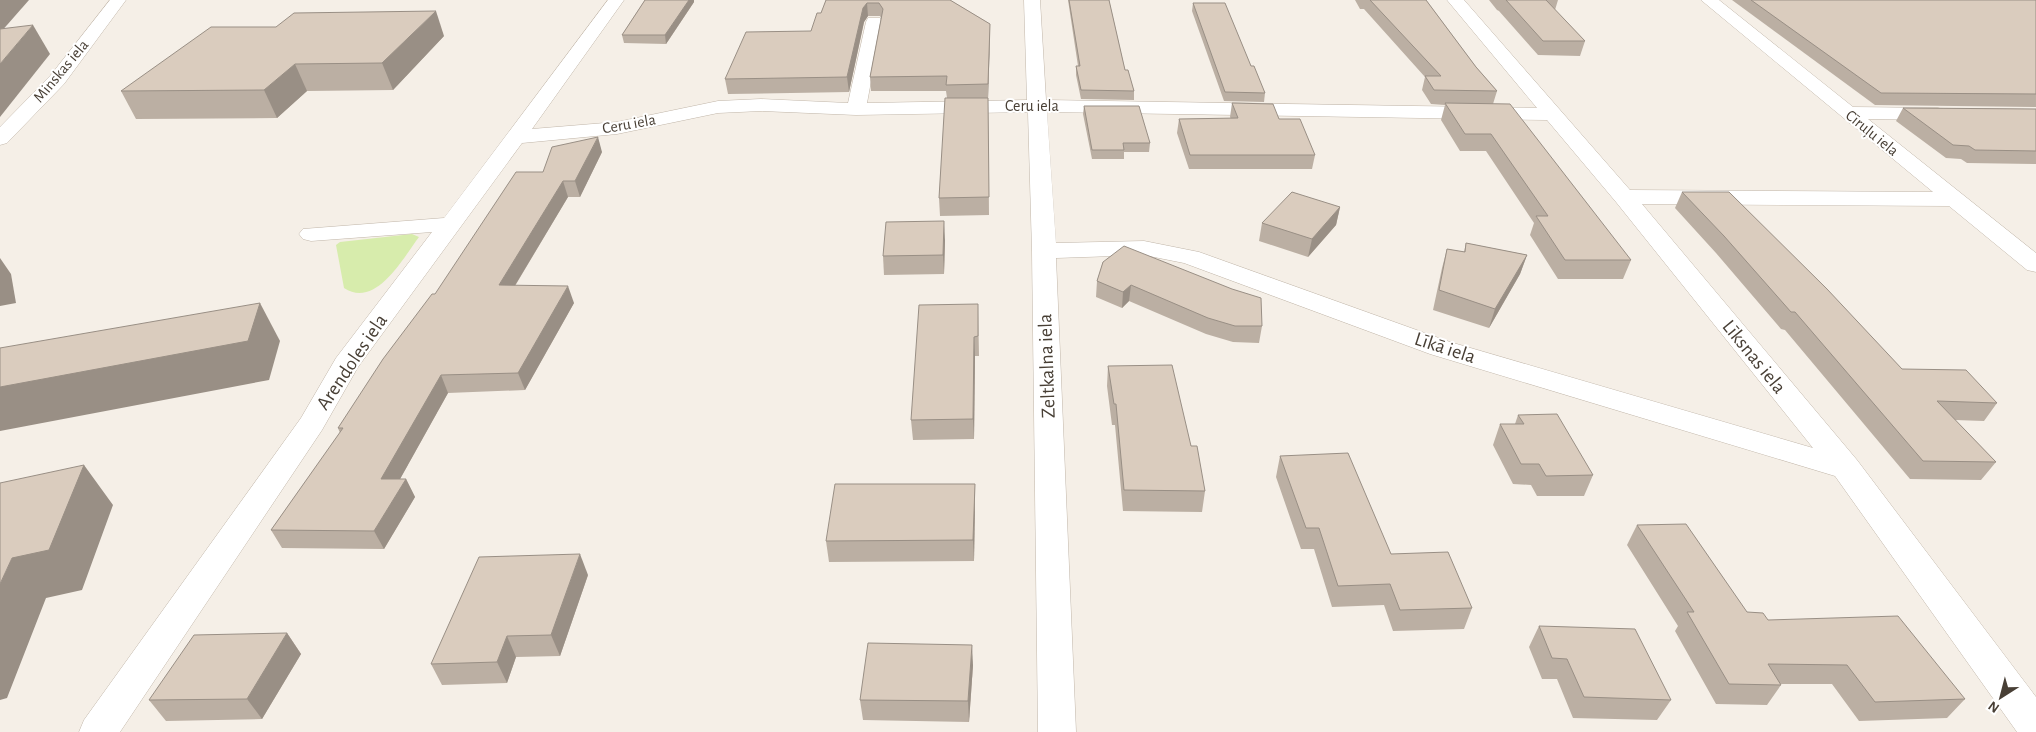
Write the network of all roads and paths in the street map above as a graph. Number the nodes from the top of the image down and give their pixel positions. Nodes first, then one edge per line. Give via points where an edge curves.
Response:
1 (118, 0) edge
2 (616, 0) edge
3 (1032, 0) edge
4 (1455, 0) edge
5 (1709, 0) edge
6 (874, 22) dead end
7 (1037, 106) junction
8 (856, 108) junction
9 (1847, 113) junction
10 (1551, 114) junction
11 (1956, 114) edge
12 (516, 137) junction
13 (0, 139) edge
14 (1624, 197) junction
15 (1953, 199) junction
16 (451, 224) junction
17 (312, 234) dead end
18 (1044, 251) junction
19 (2036, 265) edge
20 (1846, 468) junction
21 (2036, 727) edge
22 (98, 732) edge
23 (1057, 732) edge

1 - 13 street, Minskas iela via 57,80
2 - 12 street, Arendoles iela
3 - 7 street, Zeltkalna iela
4 - 10 street, Līksnas iela
5 - 9 street, Cīruļu iela
6 - 8 street
7 - 8 street, Ceru iela
7 - 10 street, Ceru iela
7 - 18 street, Zeltkalna iela
8 - 12 street, Ceru iela via 718,106 617,128
9 - 11 street
9 - 15 street, Cīruļu iela
10 - 14 street, Līksnas iela
12 - 16 street, Arendoles iela
14 - 15 street
14 - 20 street, Līksnas iela
15 - 19 street, Cīruļu iela
16 - 17 street
16 - 22 street, Arendoles iela via 346,364 312,423
18 - 20 street, Līkā iela via 1144,248 1190,257 1440,348
18 - 23 street, Zeltkalna iela
20 - 21 street, Līksnas iela

